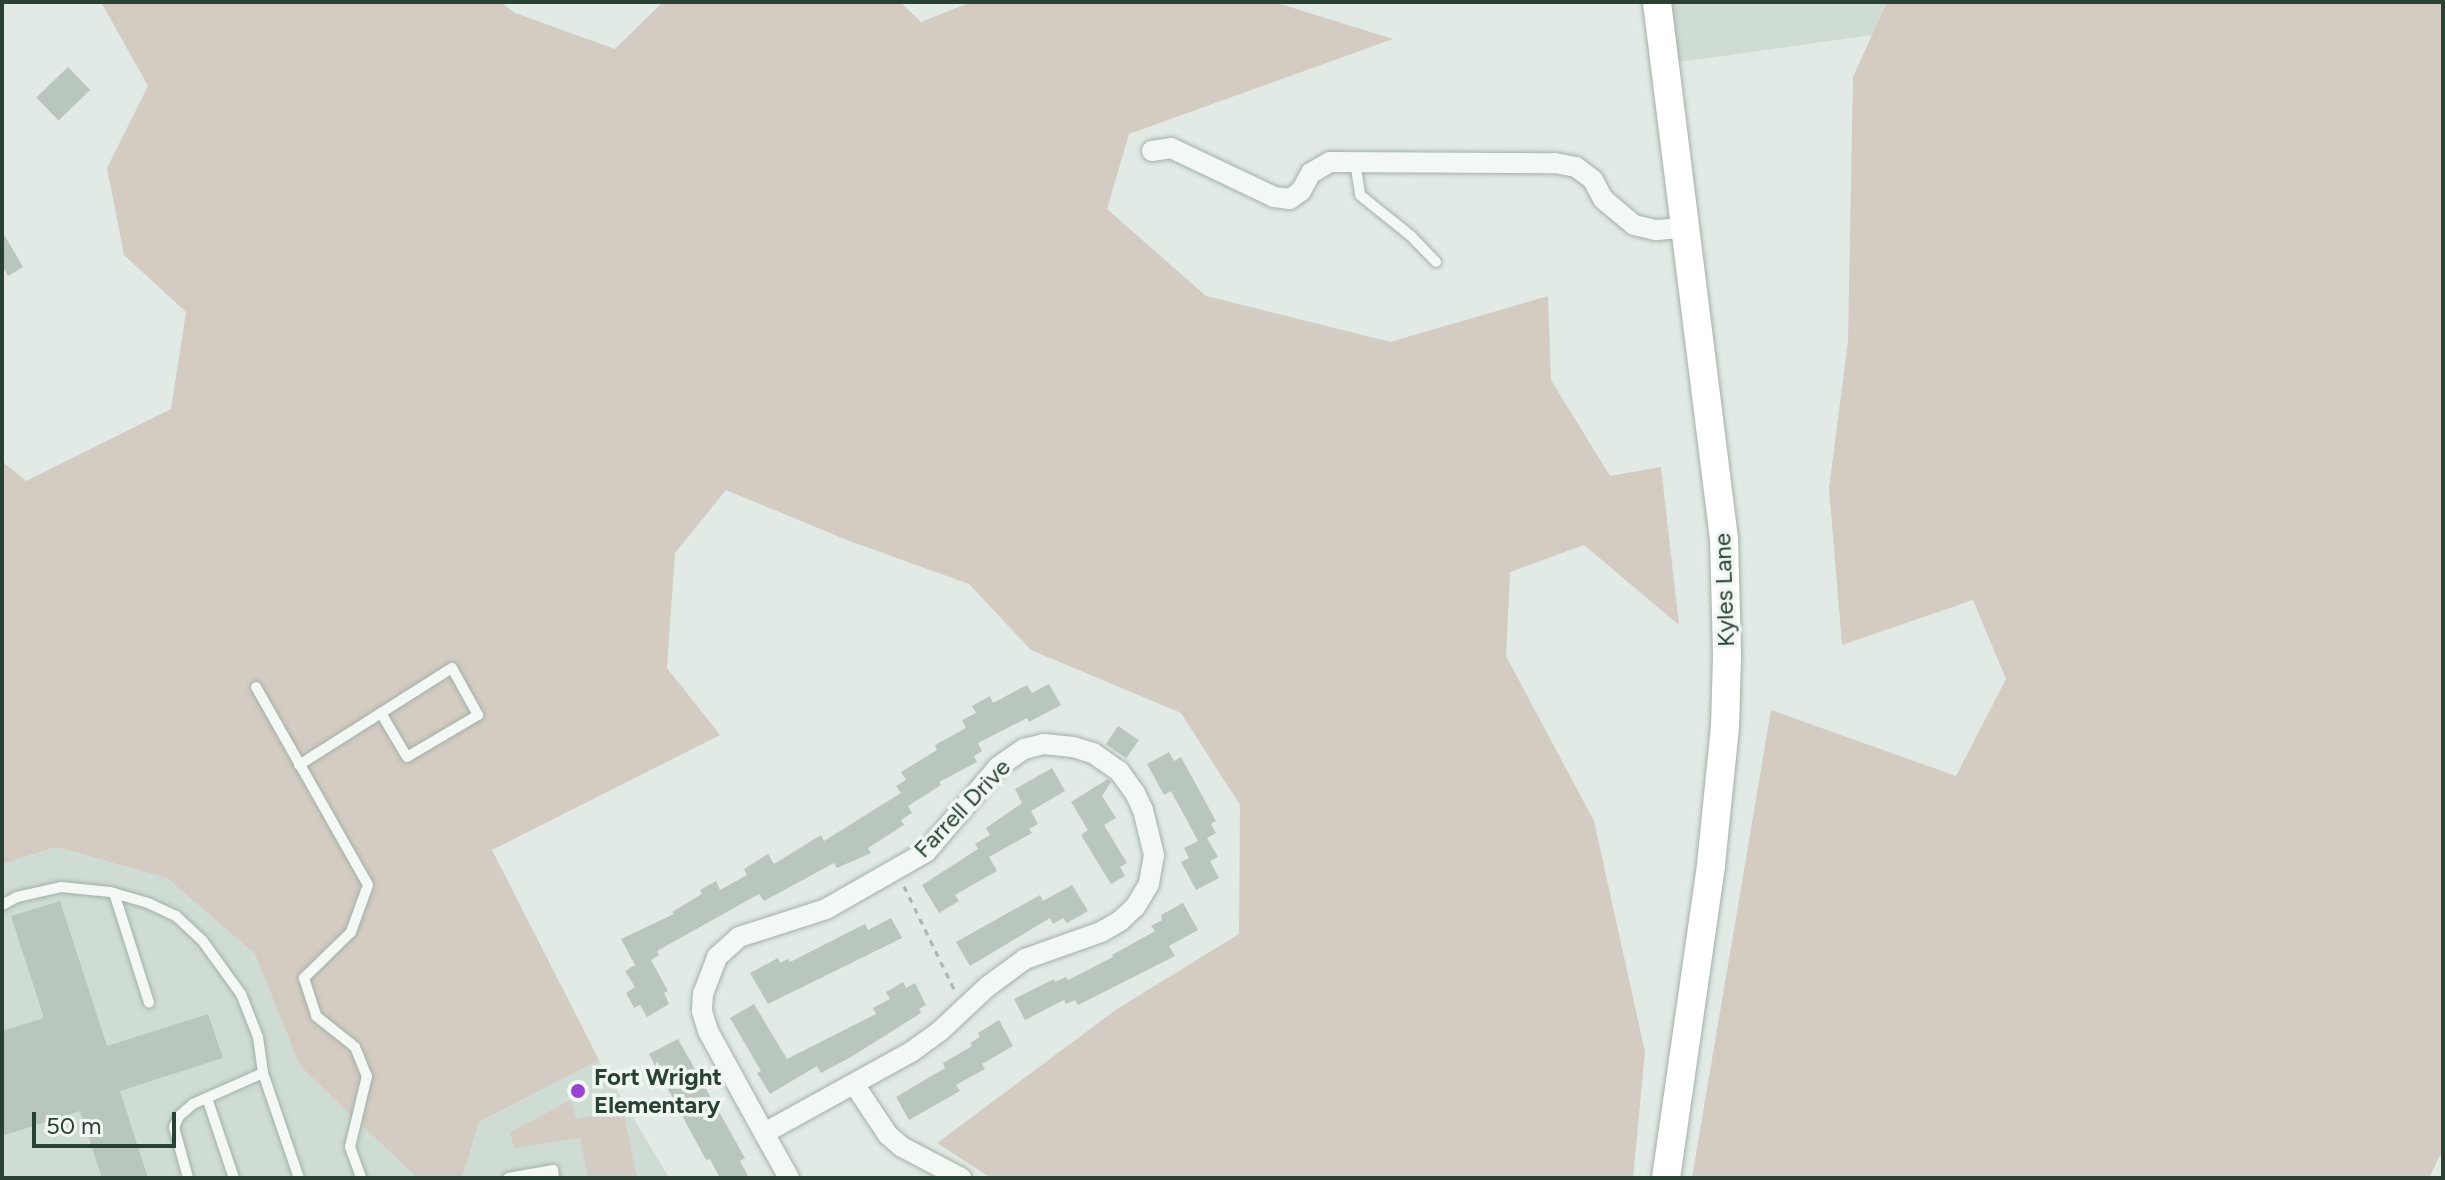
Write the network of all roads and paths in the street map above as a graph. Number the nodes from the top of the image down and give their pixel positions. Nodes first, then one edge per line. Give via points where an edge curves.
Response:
1 (1657, 2) edge
2 (1152, 151) dead end
3 (1355, 162) junction
4 (1683, 228) junction
5 (1436, 262) dead end
6 (256, 687) dead end
7 (381, 713) junction
8 (299, 765) junction
9 (896, 870) junction
10 (114, 893) junction
11 (2, 905) edge
12 (149, 1003) dead end
13 (964, 1008) junction
14 (263, 1073) junction
15 (854, 1084) junction
16 (207, 1098) junction
17 (764, 1133) junction
18 (188, 1178) edge
19 (234, 1178) edge
20 (299, 1178) edge
21 (361, 1178) edge
22 (508, 1178) edge
23 (554, 1178) edge
24 (789, 1178) edge
25 (961, 1178) edge
26 (1666, 1178) edge

1 - 4 main road, Kyles Lane
2 - 3 street via 1171,148 1274,197 1290,199 1311,173 1330,162
3 - 4 street via 1576,167 1634,225
3 - 5 lane via 1360,195
4 - 26 main road, Kyles Lane via 1724,539 1727,656 1711,866
6 - 8 lane
7 - 7 lane via 452,668 478,715 407,757
7 - 8 lane
8 - 21 lane via 368,885 351,932 304,978 316,1016 355,1047 367,1076 350,1147
9 - 13 path
9 - 13 street, Farrell Drive via 926,852 987,778 1024,749 1059,744 1093,753 1119,771 1135,793 1154,855 1149,884 1135,907 1101,932 1025,959
9 - 17 street, Farrell Drive via 826,909 739,937 711,968 702,1002 708,1031
10 - 11 lane via 61,887
10 - 12 lane
10 - 14 lane via 176,916 202,940 241,994 258,1037
13 - 15 street, Farrell Drive via 911,1052
14 - 16 lane
14 - 20 lane
15 - 17 street, Farrell Drive
15 - 25 street via 888,1135
16 - 18 lane via 179,1116 174,1127
16 - 19 lane
17 - 24 street, Farrell Drive
22 - 23 lane via 553,1170

